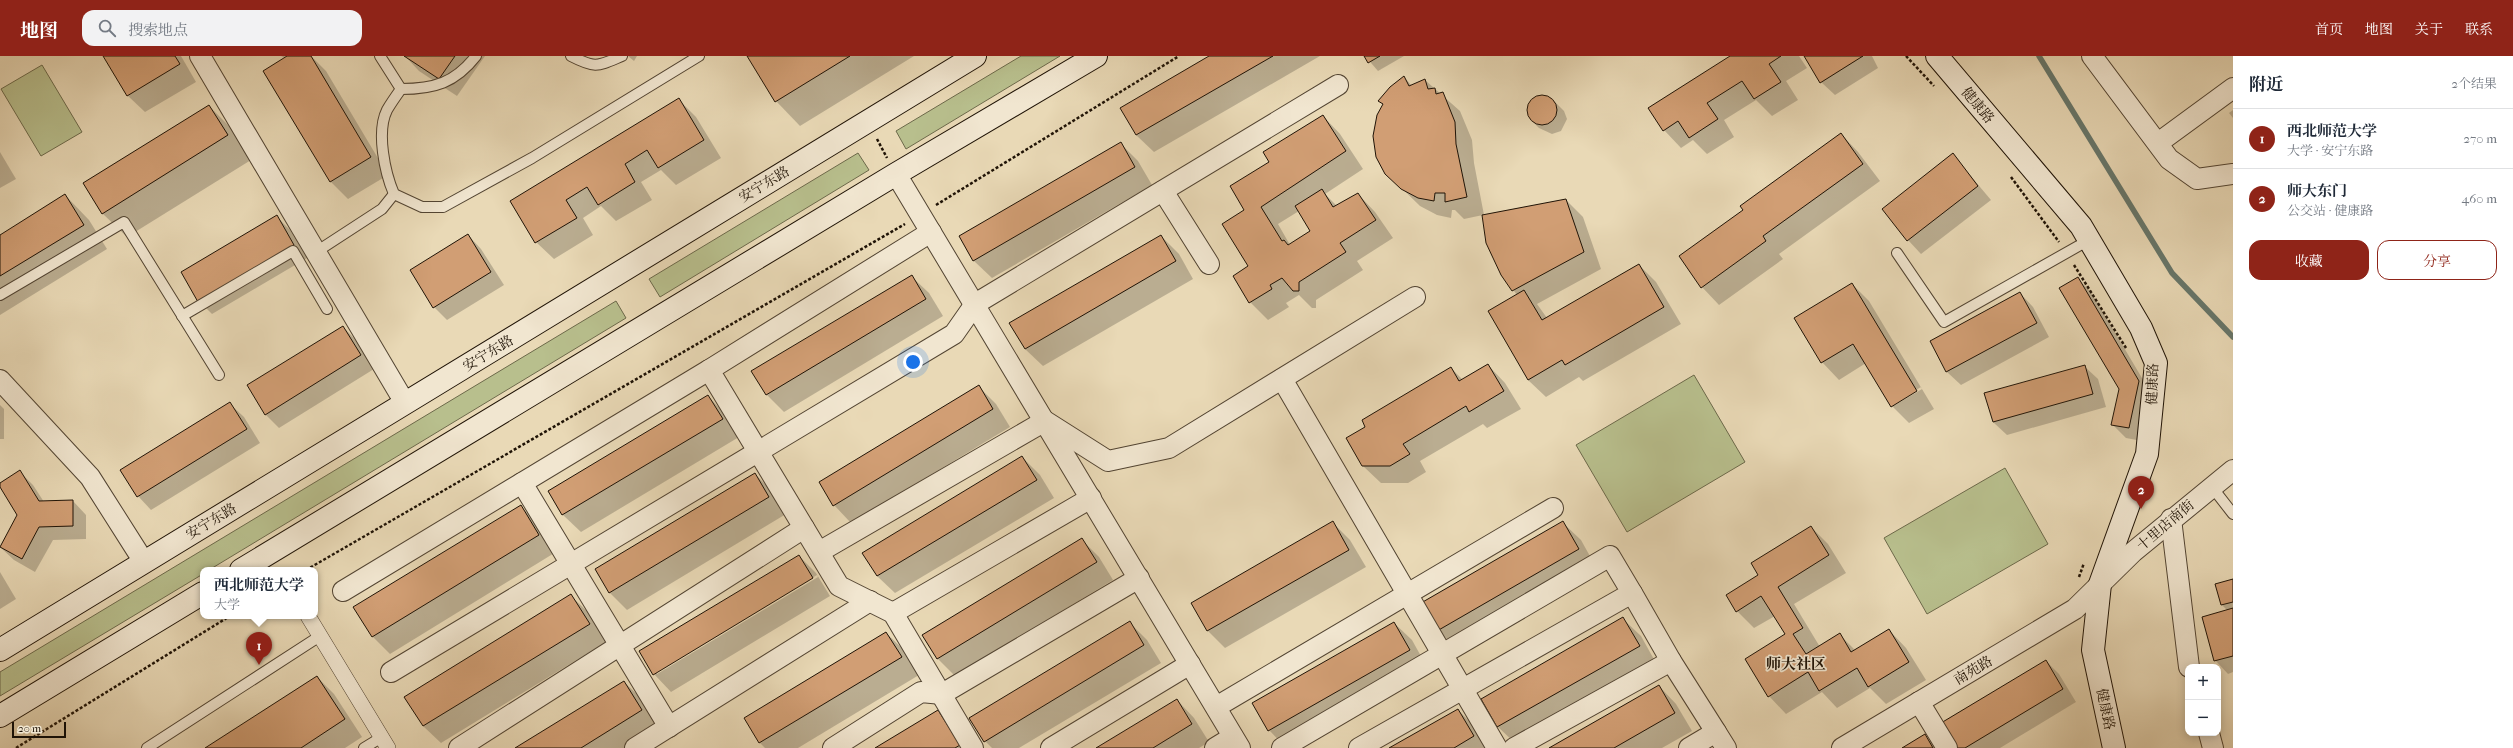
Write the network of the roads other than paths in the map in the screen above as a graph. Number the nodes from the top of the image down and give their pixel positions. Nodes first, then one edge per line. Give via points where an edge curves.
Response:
1 (200, 56) edge
2 (380, 56) edge
3 (476, 56) edge
4 (571, 56) edge
5 (622, 56) edge
6 (699, 56) edge
7 (976, 56) edge
8 (1096, 56) edge
9 (1937, 56) edge
10 (2092, 56) edge
11 (1338, 85) dead end
12 (2233, 88) edge
13 (401, 89) junction
14 (2158, 143) junction
15 (896, 174) junction
16 (2233, 174) edge
17 (1163, 191) junction
18 (394, 194) junction
19 (931, 232) junction
20 (2089, 240) junction
21 (316, 252) junction
22 (1897, 253) dead end
23 (1210, 264) dead end
24 (0, 295) edge
25 (1415, 297) dead end
26 (975, 304) junction
27 (327, 309) dead end
28 (182, 316) junction
29 (709, 370) junction
30 (219, 375) dead end
31 (1282, 379) junction
32 (0, 380) edge
33 (405, 403) junction
34 (1045, 421) junction
35 (758, 450) junction
36 (2233, 470) edge
37 (522, 483) junction
38 (2212, 487) junction
39 (1091, 498) junction
40 (1553, 508) dead end
41 (2233, 514) edge
42 (2172, 519) junction
43 (804, 528) junction
44 (819, 552) junction
45 (144, 562) junction
46 (571, 564) junction
47 (246, 567) edge
48 (1139, 578) junction
49 (2100, 584) junction
50 (343, 591) dead end
51 (1632, 593) junction
52 (1407, 594) junction
53 (200, 595) edge
54 (870, 601) junction
55 (893, 612) junction
56 (310, 619) edge
57 (320, 636) junction
58 (620, 645) junction
59 (0, 650) edge
60 (1442, 654) junction
61 (1671, 661) junction
62 (1190, 664) junction
63 (2189, 664) edge
64 (391, 672) dead end
65 (1463, 690) junction
66 (942, 694) junction
67 (1919, 702) junction
68 (1216, 707) junction
69 (0, 716) edge
70 (669, 727) junction
71 (2209, 736) edge
72 (1721, 740) edge
73 (1236, 742) edge
74 (385, 743) edge
75 (147, 748) edge
76 (364, 748) edge
77 (460, 748) edge
78 (635, 748) edge
79 (832, 748) edge
80 (973, 748) edge
81 (1051, 748) edge
82 (1215, 748) edge
83 (1282, 748) edge
84 (1359, 748) edge
85 (1497, 748) edge
86 (1514, 748) edge
87 (1689, 748) edge
88 (1842, 748) edge
89 (1947, 748) edge
90 (2114, 748) edge
91 (2213, 748) edge

1 - 21 street
2 - 13 lane
3 - 13 lane via 450,81 420,89
4 - 5 lane via 598,66
6 - 18 lane via 532,158 443,207 422,207
7 - 33 main road, 安宁东路
8 - 15 main road
9 - 20 main road, 健康路 via 2081,226
10 - 14 street
11 - 17 street
12 - 14 street
13 - 18 lane via 386,111 382,144 386,174
14 - 16 street via 2169,159 2197,179
15 - 19 street
15 - 47 main road
17 - 23 street
17 - 26 street
18 - 21 lane via 382,209
19 - 26 street
19 - 29 street
20 - 22 lane via 1944,322
20 - 49 main road, 健康路 via 2141,328 2156,363 2147,454
21 - 33 street
24 - 28 lane via 124,222
25 - 31 street
26 - 34 street
26 - 35 street via 954,334
27 - 28 lane via 293,251
28 - 30 lane
29 - 35 street
29 - 37 street
31 - 34 street via 1168,448 1108,461
31 - 52 street
32 - 45 street via 90,478
33 - 45 main road, 安宁东路
34 - 39 street
34 - 44 street
35 - 43 street
35 - 46 street
36 - 38 street, 十里店南街
37 - 46 street
37 - 50 street
38 - 41 lane
38 - 42 street, 十里店南街
39 - 48 street
39 - 55 street
40 - 52 street
42 - 49 street, 十里店南街
42 - 63 street
43 - 44 street
43 - 58 street
44 - 54 street via 839,586
45 - 59 main road, 安宁东路
46 - 58 street
46 - 64 street
48 - 62 street
48 - 66 street
49 - 67 street, 南苑路 via 2075,609
49 - 90 main road, 健康路 via 2093,650
51 - 60 street via 1610,556
51 - 61 street
51 - 65 street
52 - 60 street
52 - 68 street
53 - 69 main road
54 - 55 street
54 - 70 street
55 - 66 street
56 - 57 street
57 - 74 street
57 - 75 lane
58 - 70 street
58 - 77 street
60 - 65 street
60 - 83 street
61 - 72 street
61 - 86 street
62 - 68 street
62 - 81 street
65 - 84 street
65 - 85 street
66 - 79 street via 921,692
66 - 80 street
67 - 88 street, 南苑路
67 - 89 street
68 - 73 street
70 - 78 street
71 - 91 street
72 - 87 street
73 - 82 street
74 - 76 lane

